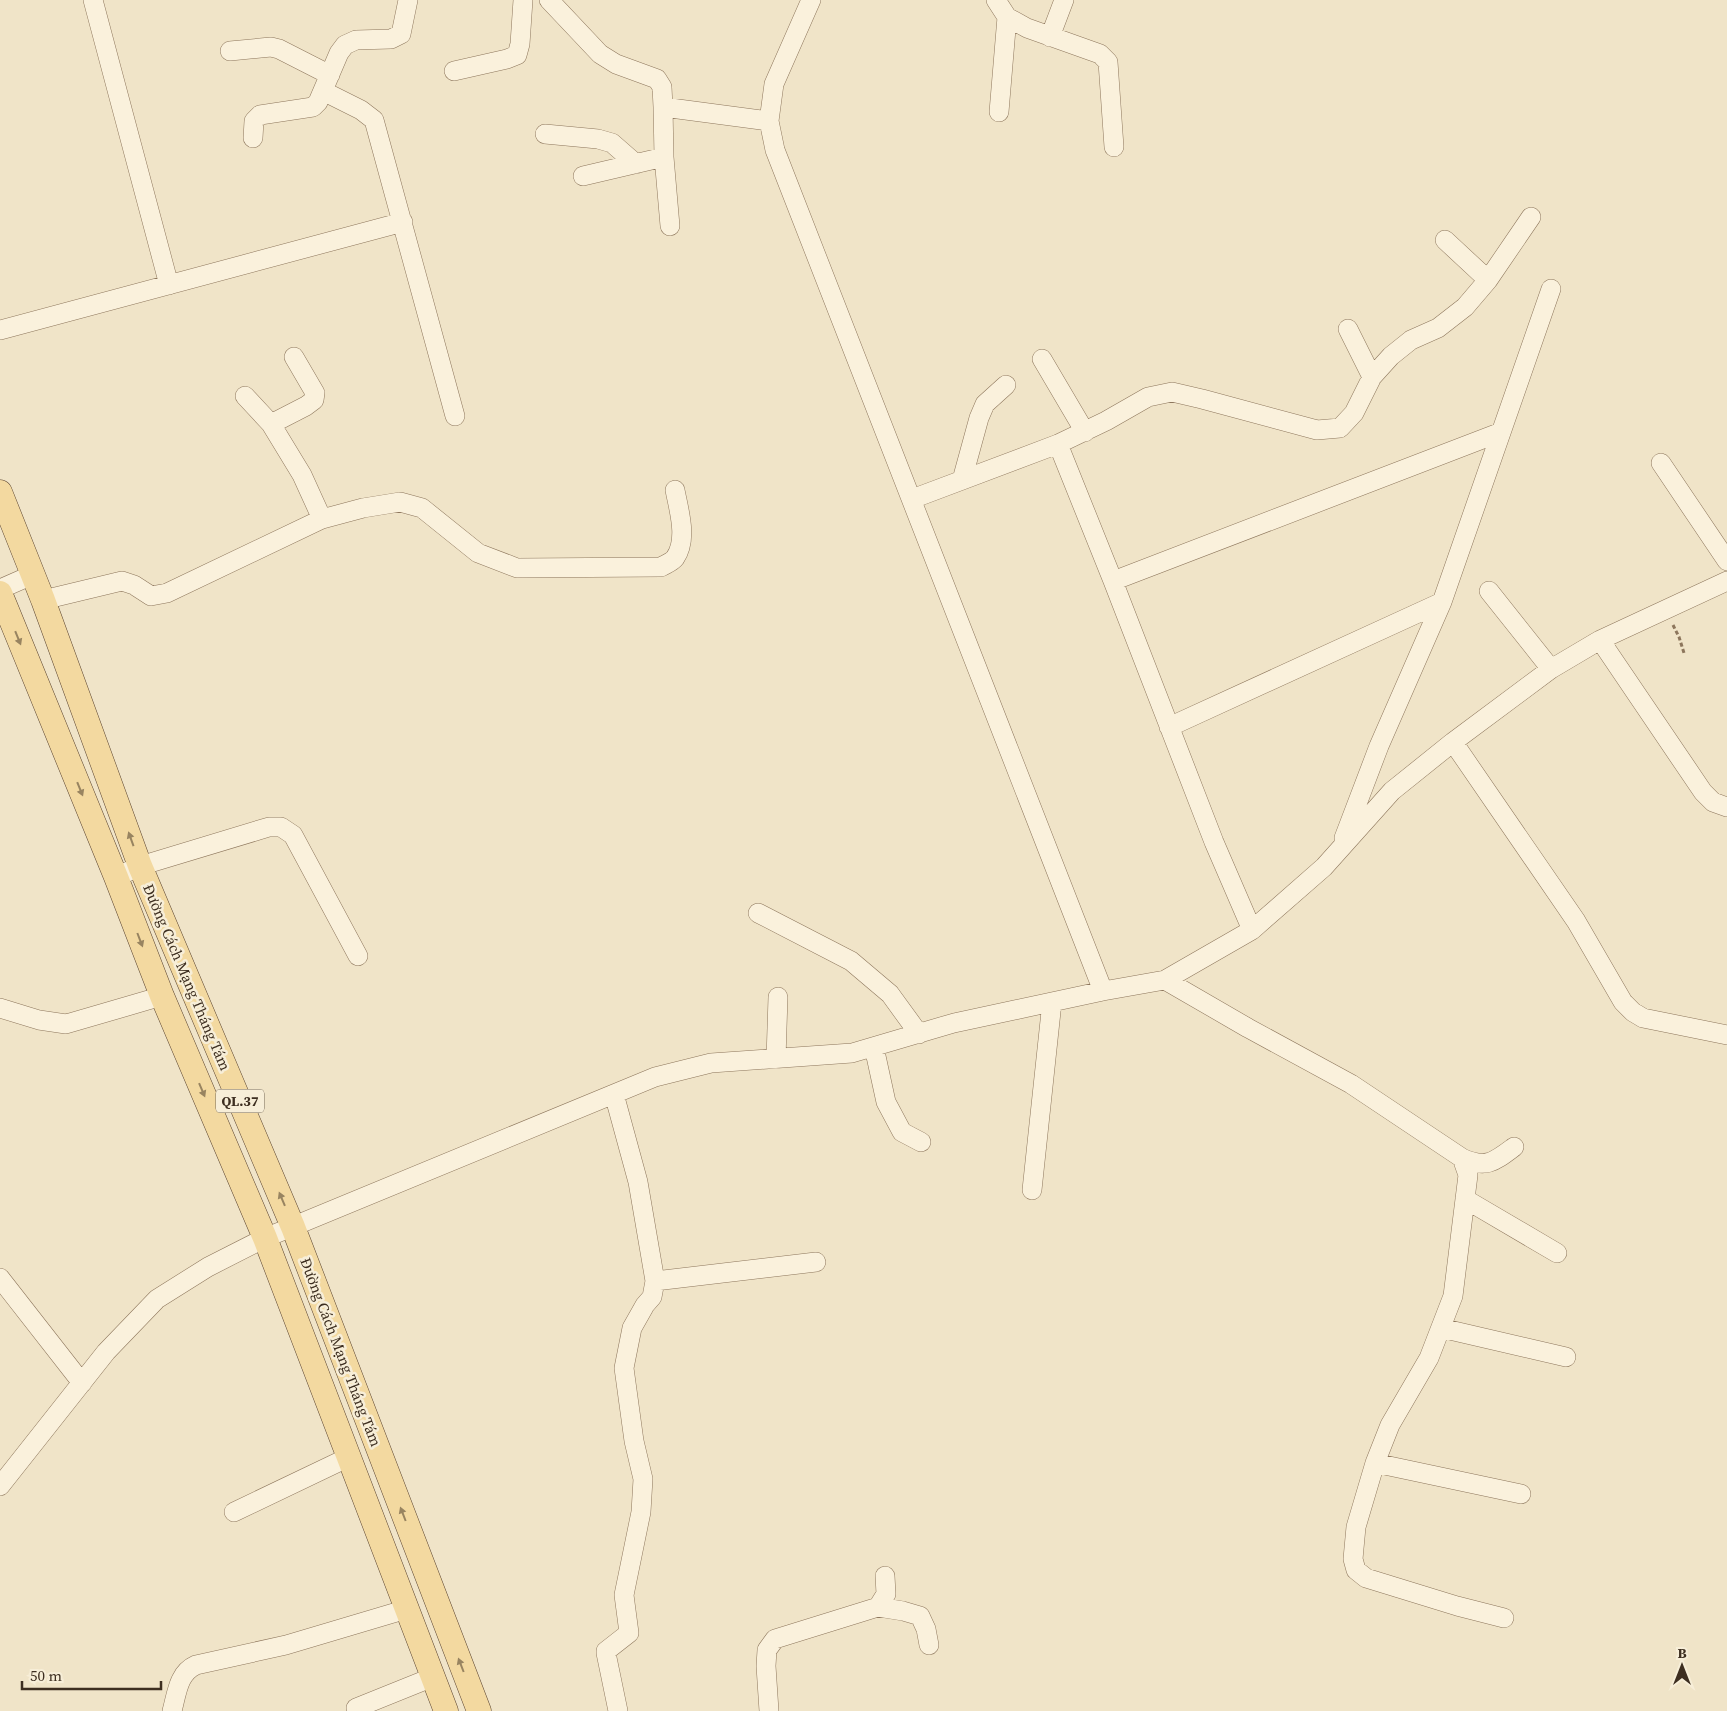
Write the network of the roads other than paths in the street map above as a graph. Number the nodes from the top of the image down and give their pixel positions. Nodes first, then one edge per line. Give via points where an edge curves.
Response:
1 (93, 0) edge
2 (408, 0) edge
3 (523, 0) edge
4 (549, 0) edge
5 (811, 0) edge
6 (996, 0) edge
7 (1064, 0) edge
8 (1008, 17) junction
9 (1050, 37) junction
10 (230, 52) dead end
11 (454, 71) dead end
12 (326, 83) junction
13 (664, 107) junction
14 (999, 112) dead end
15 (769, 121) junction
16 (545, 134) dead end
17 (253, 138) dead end
18 (1114, 147) dead end
19 (664, 157) junction
20 (636, 164) junction
21 (583, 176) dead end
22 (1531, 217) dead end
23 (403, 222) junction
24 (670, 226) dead end
25 (1444, 240) dead end
26 (1488, 280) junction
27 (169, 285) junction
28 (1551, 289) dead end
29 (1348, 329) dead end
30 (0, 330) edge
31 (294, 357) dead end
32 (1042, 359) dead end
33 (1372, 377) junction
34 (1006, 385) dead end
35 (245, 396) dead end
36 (455, 416) dead end
37 (271, 424) junction
38 (1085, 432) junction
39 (1501, 432) junction
40 (1058, 444) junction
41 (1661, 463) dead end
42 (962, 480) junction
43 (675, 490) dead end
44 (0, 492) edge
45 (912, 499) junction
46 (322, 519) junction
47 (1727, 561) edge
48 (32, 575) junction
49 (1113, 580) junction
50 (1727, 581) edge
51 (0, 589) edge
52 (1489, 591) dead end
53 (0, 593) edge
54 (43, 600) junction
55 (1442, 602) junction
56 (1600, 640) junction
57 (1551, 669) junction
58 (1169, 727) junction
59 (1453, 742) junction
60 (1727, 807) edge
61 (1340, 849) junction
62 (140, 866) junction
63 (116, 877) junction
64 (758, 913) dead end
65 (1252, 930) junction
66 (358, 956) dead end
67 (1165, 980) junction
68 (1102, 991) junction
69 (162, 996) junction
70 (778, 997) dead end
71 (1052, 1002) junction
72 (0, 1008) edge
73 (918, 1034) junction
74 (1727, 1036) edge
75 (874, 1048) junction
76 (776, 1059) junction
77 (614, 1094) junction
78 (921, 1142) dead end
79 (1514, 1147) dead end
80 (1462, 1158) junction
81 (1032, 1190) dead end
82 (1465, 1199) junction
83 (293, 1227) junction
84 (265, 1238) junction
85 (1557, 1253) dead end
86 (816, 1262) dead end
87 (0, 1278) edge
88 (655, 1281) junction
89 (1441, 1328) junction
90 (1566, 1357) dead end
91 (82, 1383) junction
92 (348, 1456) junction
93 (1375, 1463) junction
94 (0, 1486) edge
95 (1521, 1494) dead end
96 (234, 1512) dead end
97 (885, 1576) dead end
98 (878, 1607) junction
99 (407, 1609) junction
100 (1504, 1618) dead end
101 (930, 1644) dead end
102 (433, 1677) junction
103 (356, 1708) dead end
104 (172, 1711) edge
105 (446, 1711) edge
106 (479, 1711) edge
107 (618, 1711) edge
108 (769, 1711) edge

1 - 27 street
2 - 12 street via 402,34 391,39 356,40 345,45
3 - 11 street via 517,55
4 - 13 street via 600,54 656,80 662,88
5 - 15 street via 774,84
6 - 8 street
7 - 9 street
8 - 9 street
8 - 14 street
9 - 18 street via 1100,54 1108,62
10 - 12 street via 279,49
12 - 17 street via 313,108 260,115 254,121
12 - 23 street via 374,120
13 - 15 street
13 - 19 street
15 - 45 street via 775,150
16 - 20 street via 612,143
19 - 20 street
19 - 24 street
20 - 21 street
22 - 26 street
23 - 27 street
23 - 36 street
25 - 26 street
26 - 33 street via 1465,307 1438,328 1411,340
27 - 30 street
28 - 39 street
29 - 33 street
31 - 37 street via 315,393 314,400
32 - 38 street
33 - 38 street via 1354,413 1340,428 1317,430 1172,392 1148,397
34 - 42 street via 985,404
35 - 37 street
37 - 46 street via 302,475
38 - 40 street
39 - 49 street
39 - 55 street
40 - 42 street
40 - 49 street
41 - 47 street
42 - 45 street
43 - 46 street via 682,522 680,548 674,560 662,567 517,568 478,553 422,508 400,502
44 - 48 main road, Đường Cách Mạng Tháng Tám / QL.37
45 - 68 street
46 - 54 street via 167,593 151,596 122,580
48 - 51 street
48 - 54 main road, Đường Cách Mạng Tháng Tám / QL.37
49 - 58 street
50 - 56 street
52 - 57 street
53 -> 63 main road, Đường Cách Mạng Tháng Tám / QL.37
62 -> 54 main road, Đường Cách Mạng Tháng Tám / QL.37
55 - 58 street
55 - 61 street
56 - 57 street
56 - 60 street via 1703,792 1713,802
57 - 59 street
58 - 65 street
59 - 61 street via 1392,791
59 - 74 street via 1576,921 1632,1012 1643,1018
61 - 65 street
62 - 63 street
62 - 66 street via 249,832 281,827 293,835
83 -> 62 main road, Đường Cách Mạng Tháng Tám / QL.37
63 -> 69 main road, Đường Cách Mạng Tháng Tám / QL.37
64 - 73 street via 851,961 890,994
65 - 67 street
67 - 68 street
67 - 80 street via 1351,1084
68 - 71 street
69 - 72 street via 66,1024
69 -> 84 main road, Đường Cách Mạng Tháng Tám / QL.37
70 - 76 street
71 - 73 street
71 - 81 street
73 - 75 street
75 - 76 street via 852,1053
75 - 78 street via 886,1102 902,1132
76 - 77 street via 711,1064 655,1077
77 - 83 street
77 - 88 street via 638,1182
79 - 80 street via 1499,1159 1485,1164 1474,1164
80 - 82 street via 1468,1175
82 - 85 street
82 - 89 street via 1453,1296
83 - 84 street
106 -> 83 main road, Đường Cách Mạng Tháng Tám / QL.37
84 - 91 street via 208,1267 157,1299 106,1352
84 - 92 main road, Đường Cách Mạng Tháng Tám / QL.37
86 - 88 street
87 - 91 street
88 - 107 street via 652,1297 632,1328 624,1368 643,1479 641,1512 624,1595 629,1632 606,1651
89 - 90 street
89 - 93 street via 1429,1358 1390,1425
91 - 94 street
92 - 96 street
92 - 99 main road, Đường Cách Mạng Tháng Tám / QL.37
93 - 95 street
93 - 100 street via 1356,1527 1353,1559 1356,1570 1366,1578
97 - 98 street via 886,1594
98 - 101 street via 920,1616
98 - 108 street via 775,1639 767,1650
99 - 102 main road, Đường Cách Mạng Tháng Tám / QL.37
99 - 104 street via 286,1646 188,1668 181,1678
102 - 103 street
102 - 105 main road, Đường Cách Mạng Tháng Tám / QL.37

